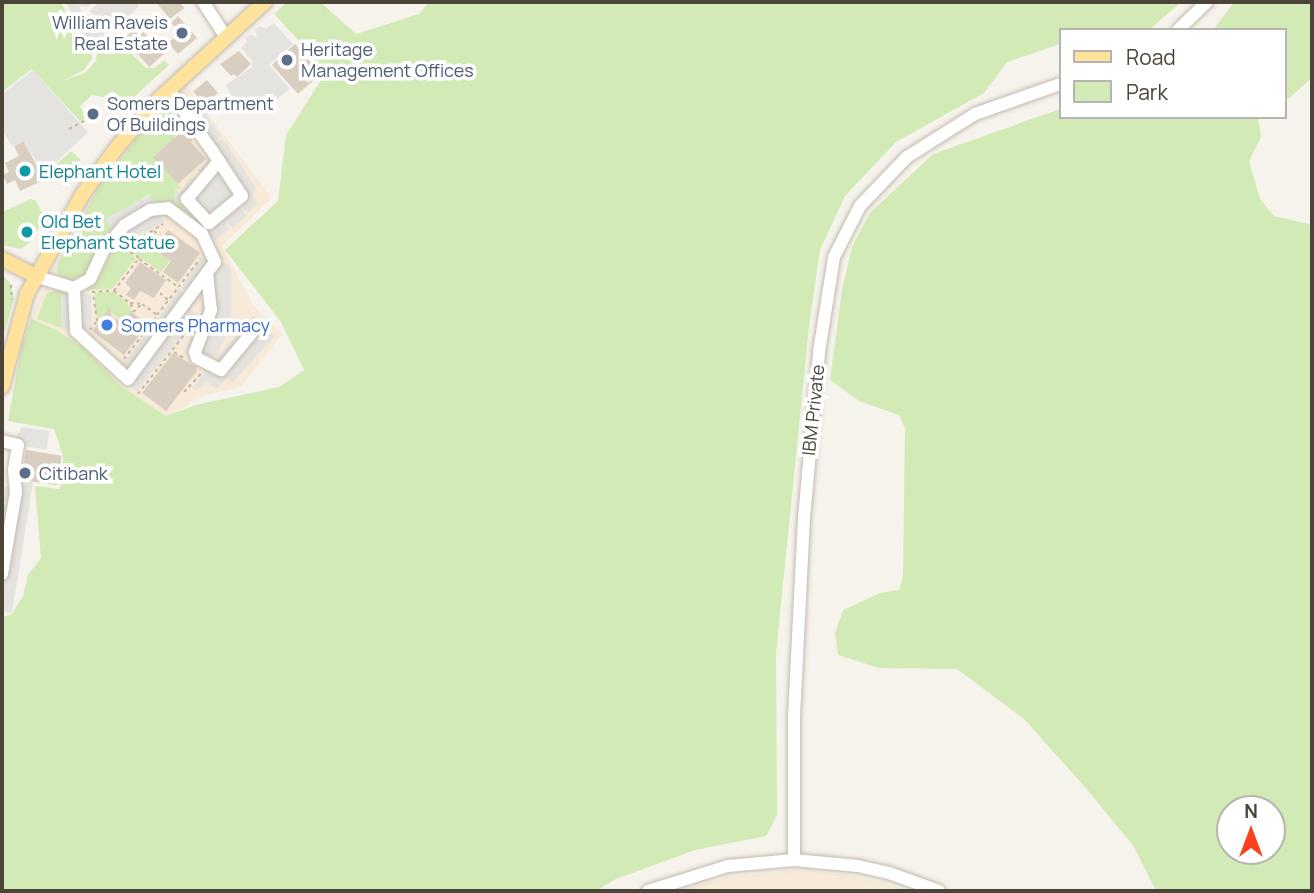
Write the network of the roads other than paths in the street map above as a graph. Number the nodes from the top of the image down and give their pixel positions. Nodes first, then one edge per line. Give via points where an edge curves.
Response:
1 (203, 2) edge
2 (265, 2) edge
3 (1207, 2) edge
4 (1180, 28) edge
5 (226, 37) junction
6 (1058, 85) edge
7 (169, 90) junction
8 (219, 161) junction
9 (2, 259) edge
10 (207, 273) junction
11 (38, 277) junction
12 (74, 291) junction
13 (255, 329) dead end
14 (2, 387) edge
15 (2, 441) edge
16 (5, 533) edge
17 (2, 574) edge
18 (794, 860) junction
19 (648, 891) edge
20 (939, 891) edge

1 - 5 street
2 - 5 main road
3 - 4 street
5 - 7 main road
6 - 18 street, IBM Private via 975,114 907,157 860,206 834,257 805,504 794,716
7 - 8 street
7 - 11 main road via 94,179
8 - 8 street via 242,196 209,223 187,199
9 - 11 main road
10 - 12 street via 215,262 202,234 168,208 150,210 125,225 103,251 90,279
10 - 12 street via 128,379 76,331
10 - 13 street via 211,310 195,352 197,358 221,370
11 - 12 street
11 - 14 main road via 17,323
15 - 16 street via 18,445 16,492
16 - 17 street
18 - 19 street via 728,866
18 - 20 street via 858,866

